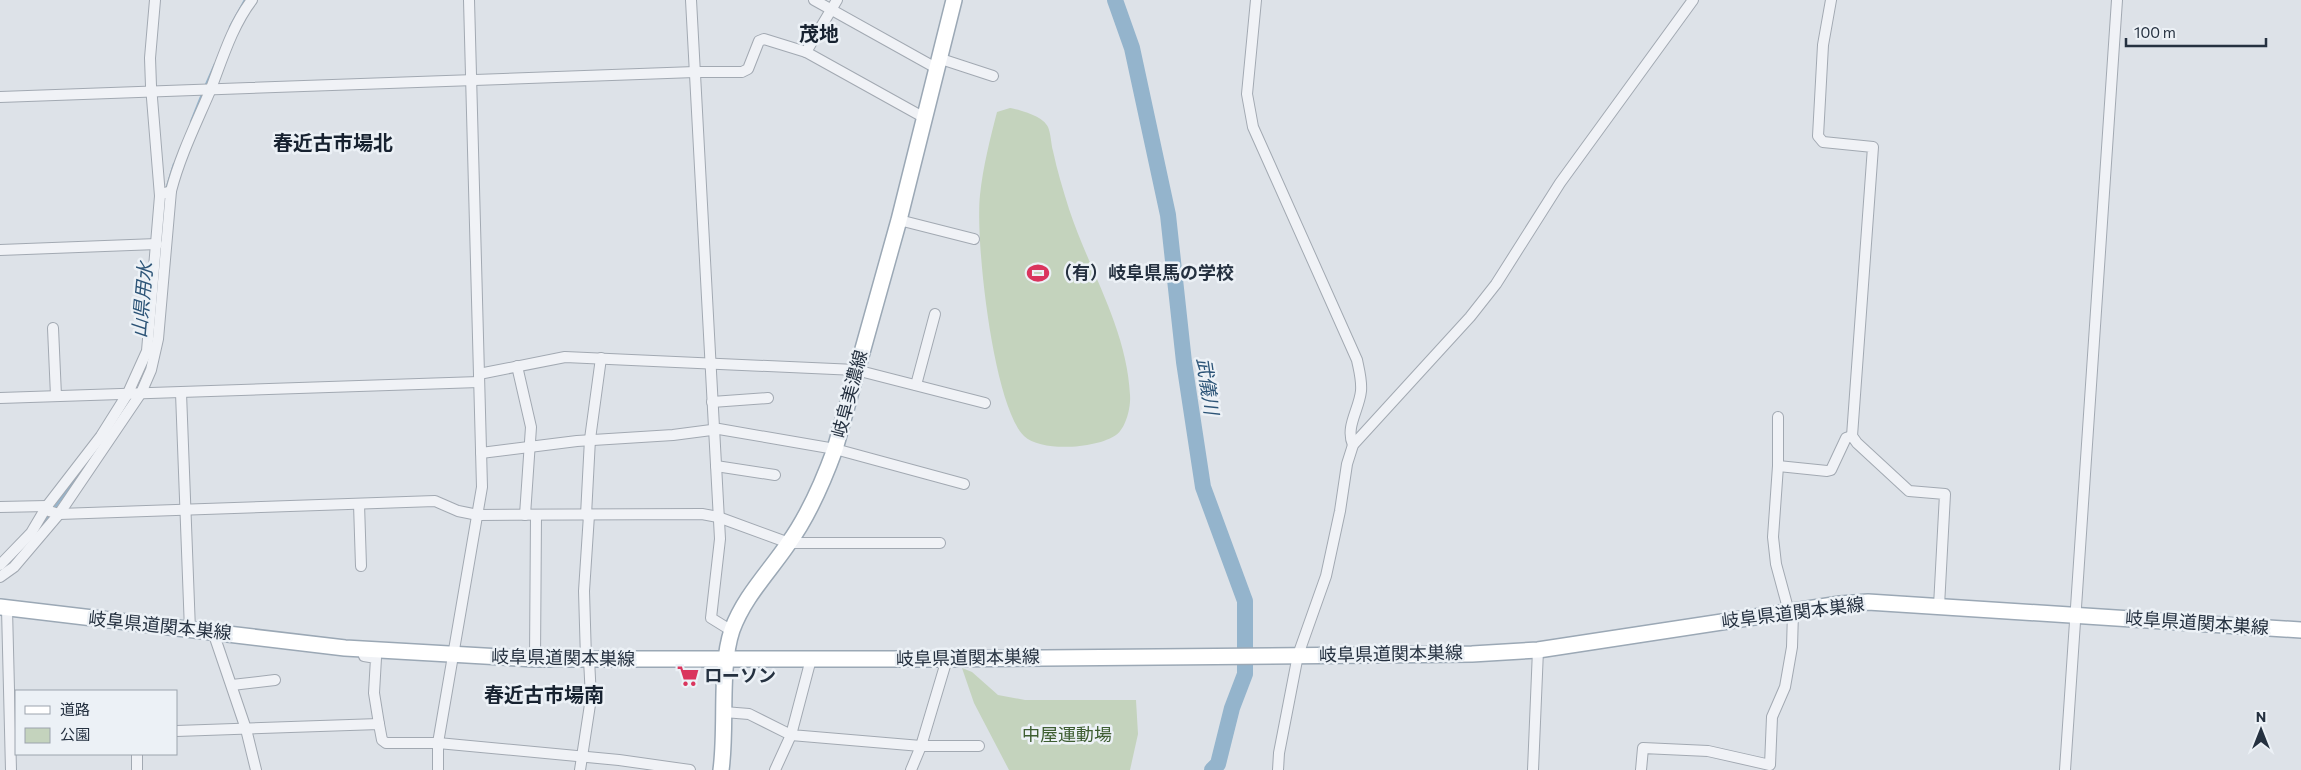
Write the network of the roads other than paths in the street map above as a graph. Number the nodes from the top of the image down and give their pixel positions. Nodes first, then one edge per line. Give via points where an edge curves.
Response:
1 (155, 0) edge
2 (252, 0) edge
3 (469, 0) edge
4 (691, 0) edge
5 (814, 0) edge
6 (837, 0) edge
7 (954, 0) edge
8 (1256, 0) edge
9 (1693, 0) edge
10 (1831, 0) edge
11 (2117, 0) edge
12 (831, 9) junction
13 (806, 52) junction
14 (937, 63) junction
15 (695, 72) junction
16 (994, 76) dead end
17 (470, 81) junction
18 (211, 89) junction
19 (152, 92) junction
20 (0, 96) edge
21 (923, 117) junction
22 (171, 191) junction
23 (160, 196) junction
24 (899, 220) junction
25 (974, 239) dead end
26 (157, 244) junction
27 (0, 250) edge
28 (935, 314) dead end
29 (53, 328) dead end
30 (601, 358) junction
31 (710, 364) junction
32 (517, 366) junction
33 (856, 370) junction
34 (479, 378) junction
35 (916, 385) junction
36 (181, 392) junction
37 (128, 393) junction
38 (141, 393) junction
39 (56, 396) junction
40 (0, 398) edge
41 (768, 398) dead end
42 (712, 402) junction
43 (985, 403) dead end
44 (1778, 417) dead end
45 (713, 429) junction
46 (1852, 436) junction
47 (590, 440) junction
48 (1353, 445) junction
49 (531, 446) junction
50 (835, 449) junction
51 (481, 453) junction
52 (716, 466) junction
53 (1778, 466) junction
54 (775, 475) dead end
55 (964, 484) dead end
56 (359, 504) junction
57 (0, 507) edge
58 (185, 510) junction
59 (53, 511) junction
60 (478, 515) junction
61 (525, 515) junction
62 (536, 515) junction
63 (588, 515) junction
64 (718, 517) junction
65 (940, 542) dead end
66 (789, 543) junction
67 (0, 565) edge
68 (361, 566) dead end
69 (0, 577) edge
70 (1939, 606) junction
71 (4, 608) edge
72 (1791, 612) junction
73 (2075, 614) junction
74 (190, 630) junction
75 (2301, 630) edge
76 (732, 631) junction
77 (212, 632) junction
78 (362, 649) junction
79 (1538, 650) junction
80 (452, 656) junction
81 (1292, 656) junction
82 (535, 659) junction
83 (588, 659) junction
84 (811, 659) junction
85 (947, 659) junction
86 (726, 660) junction
87 (3, 666) edge
88 (275, 680) dead end
89 (232, 684) junction
90 (724, 712) junction
91 (379, 724) junction
92 (246, 729) junction
93 (178, 732) edge
94 (791, 735) junction
95 (9, 737) edge
96 (438, 742) junction
97 (921, 746) junction
98 (979, 746) dead end
99 (137, 755) edge
100 (582, 757) junction
101 (11, 770) edge
102 (137, 770) edge
103 (256, 770) edge
104 (438, 770) edge
105 (580, 770) edge
106 (690, 770) edge
107 (720, 770) edge
108 (775, 770) edge
109 (911, 770) edge
110 (1278, 770) edge
111 (1533, 770) edge
112 (1641, 770) edge
113 (2065, 770) edge

1 - 19 street via 150,58
2 - 18 street via 242,12
3 - 17 street
4 - 15 street
5 - 12 street
6 - 12 street
7 - 14 main road, 岐阜美濃線
8 - 48 street via 1248,106 1253,127 1357,360 1361,392 1350,428
9 - 48 street via 1560,183 1496,284
10 - 46 street via 1823,45 1818,136 1822,142 1873,147
11 - 73 street
12 - 13 street
12 - 14 street
13 - 15 street via 764,39 759,41 748,69 742,72
13 - 21 street
14 - 16 street
14 - 21 main road, 岐阜美濃線
15 - 17 street
15 - 31 street
17 - 18 street
17 - 34 street
18 - 19 street
18 - 22 street via 178,166
19 - 20 street
19 - 23 street
21 - 24 main road, 岐阜美濃線
22 - 23 street
22 - 38 street via 158,339 151,370
23 - 26 street
24 - 25 street
24 - 33 main road, 岐阜美濃線
26 - 27 street
26 - 37 street via 147,351
28 - 35 street
29 - 39 street
30 - 31 street
30 - 32 street via 565,357
30 - 47 street
31 - 33 street
31 - 42 street
32 - 34 street
32 - 49 street via 531,427
33 - 35 street
33 - 50 main road, 岐阜美濃線
34 - 36 street
34 - 51 street
35 - 43 street
36 - 38 street
36 - 58 street
37 - 38 street
37 - 39 street
37 - 59 street
38 - 59 street
39 - 40 street
41 - 42 street
42 - 45 street
44 - 53 street
45 - 47 street
45 - 50 street
45 - 52 street
46 - 53 street via 1846,438 1827,472
46 - 70 street via 1909,491 1945,494
47 - 49 street
47 - 63 street
48 - 81 street via 1326,576
49 - 51 street
49 - 61 street
50 - 55 street
50 - 66 main road, 岐阜美濃線 via 824,479
51 - 60 street via 482,487
52 - 54 street
52 - 64 street
53 - 72 street via 1773,537 1776,564
56 - 58 street
56 - 60 street via 435,501
56 - 68 street
57 - 59 street
58 - 59 street
58 - 74 street
59 - 67 street
59 - 69 street via 14,567
60 - 61 street
60 - 80 street
61 - 62 street
62 - 63 street
62 - 82 street
63 - 64 street via 702,514
63 - 83 street via 584,591
64 - 66 street
64 - 76 street via 720,539 710,618
65 - 66 street
66 - 76 main road, 岐阜美濃線 via 746,600
70 - 72 main road, 岐阜県道関本巣線 via 1868,602
70 - 73 main road, 岐阜県道関本巣線
71 - 74 main road, 岐阜県道関本巣線
71 - 87 street
72 - 79 main road, 岐阜県道関本巣線
72 - 112 street via 1792,647 1785,687 1772,717 1770,765 1708,751 1643,748
73 - 75 main road, 岐阜県道関本巣線
73 - 113 street
74 - 77 main road, 岐阜県道関本巣線
76 - 86 main road, 岐阜美濃線
77 - 78 main road, 岐阜県道関本巣線
77 - 89 street
78 - 80 main road, 岐阜県道関本巣線
78 - 91 street via 364,656 376,658 374,693
79 - 81 main road, 岐阜県道関本巣線
79 - 111 street
80 - 82 main road, 岐阜県道関本巣線
80 - 96 street
81 - 85 main road, 岐阜県道関本巣線
81 - 110 street
82 - 83 main road, 岐阜県道関本巣線
83 - 86 main road, 岐阜県道関本巣線
83 - 100 street via 591,698
84 - 85 main road, 岐阜県道関本巣線
84 - 86 main road, 岐阜県道関本巣線
84 - 94 street
85 - 97 street
86 - 90 main road, 岐阜美濃線
87 - 95 street
88 - 89 street
89 - 92 street
90 - 94 street via 749,714
90 - 107 main road, 岐阜美濃線
91 - 92 street
91 - 96 street via 382,740 386,743
92 - 93 street
92 - 103 street
94 - 97 street
94 - 108 street
95 - 101 street
96 - 100 street
96 - 104 street
97 - 98 street
97 - 109 street
99 - 102 street
100 - 105 street
100 - 106 street

